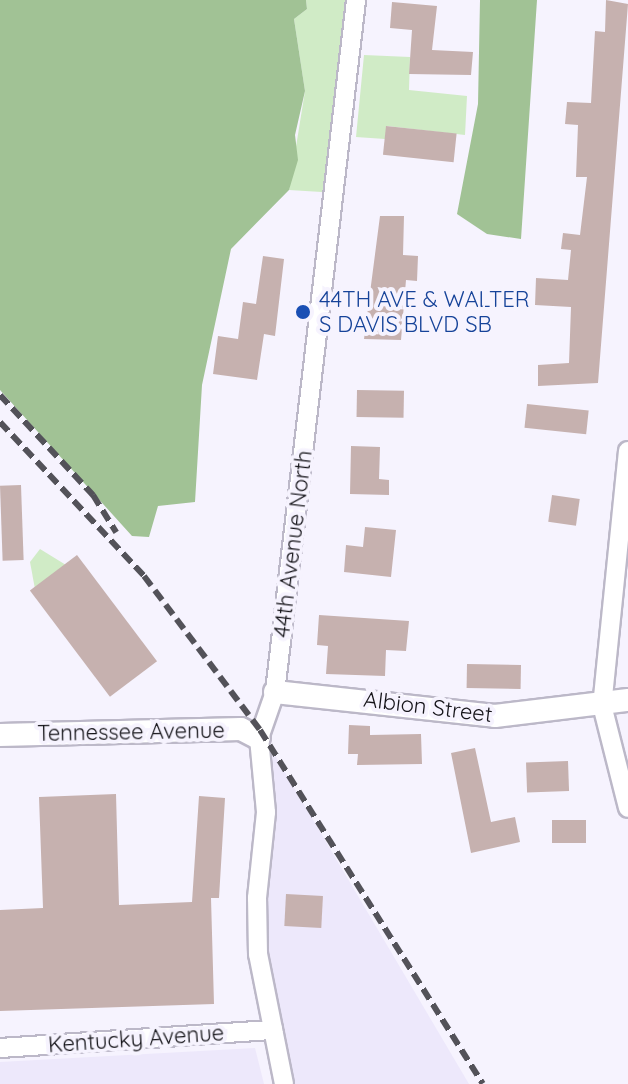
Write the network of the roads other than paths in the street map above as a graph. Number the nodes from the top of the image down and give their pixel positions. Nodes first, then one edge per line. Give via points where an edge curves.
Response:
1 (356, 0) edge
2 (628, 451) edge
3 (275, 692) junction
4 (628, 700) edge
5 (602, 705) junction
6 (0, 735) edge
7 (259, 738) junction
8 (628, 808) edge
9 (273, 1030) junction
10 (0, 1048) edge
11 (284, 1084) edge

1 - 3 street, 44th Avenue North
2 - 5 street
3 - 5 street, Albion Street via 495,716
3 - 7 street, 44th Avenue North
4 - 5 street, Albion Street
5 - 8 street
6 - 7 street, Tennessee Avenue via 241,729
7 - 9 street, 44th Avenue North via 266,812 257,898 258,954
9 - 10 street, Kentucky Avenue
9 - 11 street, 44th Avenue North

